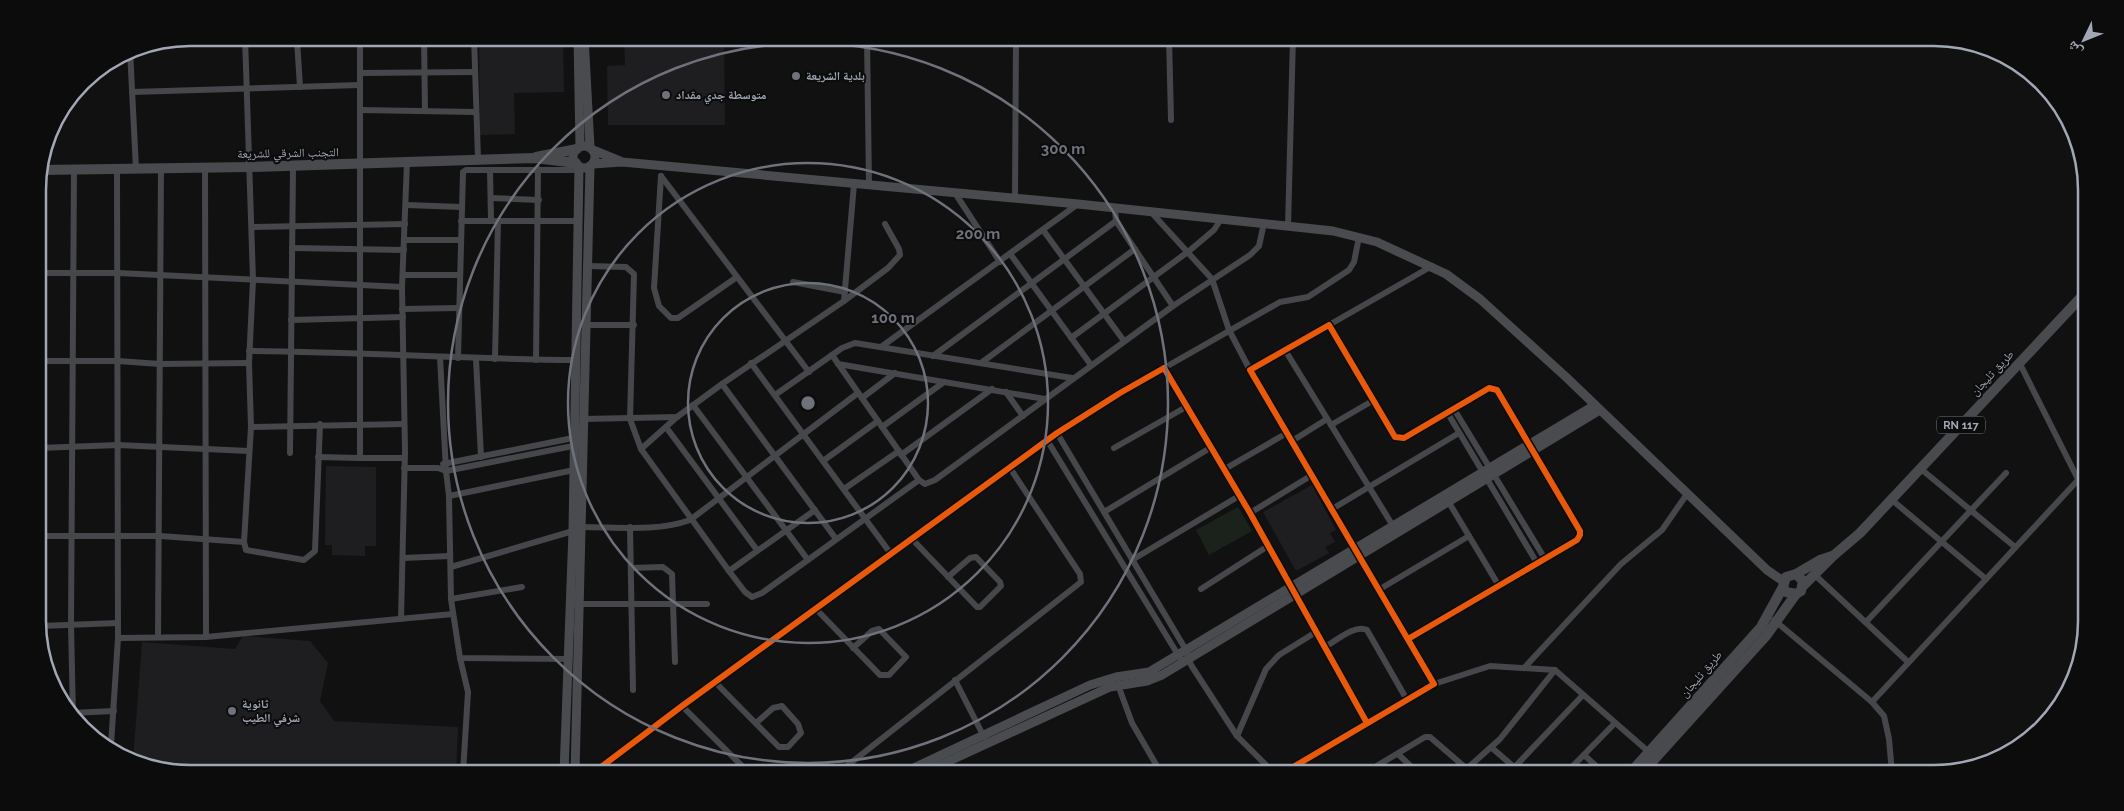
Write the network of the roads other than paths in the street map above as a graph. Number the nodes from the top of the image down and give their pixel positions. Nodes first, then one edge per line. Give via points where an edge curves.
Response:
1 (245, 46) edge
2 (297, 46) edge
3 (360, 46) edge
4 (424, 46) edge
5 (474, 46) edge
6 (578, 46) edge
7 (585, 46) edge
8 (867, 46) edge
9 (1016, 46) edge
10 (1169, 46) edge
11 (1293, 46) edge
12 (130, 59) edge
13 (474, 72) junction
14 (360, 73) junction
15 (425, 74) junction
16 (360, 85) junction
17 (300, 87) junction
18 (247, 89) junction
19 (132, 92) junction
20 (360, 110) junction
21 (425, 111) junction
22 (475, 112) junction
23 (1171, 120) dead end
24 (578, 148) junction
25 (592, 149) junction
26 (535, 158) junction
27 (478, 159) junction
28 (407, 162) junction
29 (622, 162) junction
30 (359, 164) junction
31 (591, 165) junction
32 (293, 166) junction
33 (578, 166) junction
34 (205, 167) junction
35 (250, 167) junction
36 (161, 168) junction
37 (116, 169) junction
38 (136, 169) junction
39 (538, 169) junction
40 (47, 170) edge
41 (74, 170) junction
42 (490, 170) junction
43 (661, 172) junction
44 (854, 184) junction
45 (869, 186) junction
46 (955, 193) junction
47 (490, 198) junction
48 (1015, 198) junction
49 (539, 200) junction
50 (1078, 204) junction
51 (406, 205) junction
52 (462, 208) junction
53 (1115, 208) junction
54 (1151, 212) junction
55 (1221, 219) junction
56 (461, 221) junction
57 (494, 221) junction
58 (578, 221) junction
59 (1116, 221) junction
60 (539, 222) junction
61 (359, 224) junction
62 (405, 224) junction
63 (885, 224) dead end
64 (1264, 224) junction
65 (292, 225) junction
66 (1288, 226) junction
67 (252, 227) junction
68 (1043, 230) junction
69 (1359, 237) junction
70 (404, 240) junction
71 (461, 240) junction
72 (292, 248) junction
73 (359, 248) junction
74 (1134, 249) junction
75 (404, 250) junction
76 (1189, 251) junction
77 (1011, 255) junction
78 (1064, 259) junction
79 (1000, 262) junction
80 (588, 266) junction
81 (1432, 266) junction
82 (47, 273) edge
83 (74, 273) junction
84 (118, 273) junction
85 (161, 275) junction
86 (403, 275) junction
87 (460, 275) junction
88 (737, 277) junction
89 (1153, 277) junction
90 (207, 278) junction
91 (1212, 279) junction
92 (253, 280) junction
93 (291, 282) junction
94 (793, 282) dead end
95 (1031, 284) junction
96 (360, 285) junction
97 (1084, 286) junction
98 (402, 287) junction
99 (844, 292) junction
100 (2078, 300) edge
101 (844, 301) junction
102 (1172, 306) junction
103 (459, 308) junction
104 (402, 309) junction
105 (1051, 311) junction
106 (1104, 314) junction
107 (403, 317) junction
108 (360, 319) junction
109 (291, 320) junction
110 (586, 325) junction
111 (634, 325) junction
112 (1329, 325) junction
113 (1229, 330) junction
114 (1071, 338) junction
115 (1124, 341) junction
116 (787, 342) junction
117 (881, 347) junction
118 (1285, 350) junction
119 (250, 351) junction
120 (290, 351) junction
121 (360, 352) junction
122 (403, 354) junction
123 (832, 355) junction
124 (933, 356) junction
125 (440, 357) junction
126 (458, 358) junction
127 (476, 359) junction
128 (495, 359) junction
129 (73, 360) junction
130 (536, 360) junction
131 (575, 360) junction
132 (47, 361) edge
133 (118, 361) junction
134 (2019, 362) junction
135 (206, 363) junction
136 (249, 363) junction
137 (751, 363) junction
138 (981, 363) junction
139 (160, 364) junction
140 (838, 364) junction
141 (1090, 365) junction
142 (1164, 368) junction
143 (1250, 370) junction
144 (809, 372) junction
145 (894, 374) junction
146 (1072, 378) junction
147 (944, 382) junction
148 (722, 384) junction
149 (992, 389) junction
150 (1006, 392) junction
151 (775, 395) junction
152 (860, 396) junction
153 (1045, 399) junction
154 (1374, 400) junction
155 (693, 405) junction
156 (1186, 407) junction
157 (1454, 408) junction
158 (1598, 408) junction
159 (1447, 412) junction
160 (1023, 416) junction
161 (677, 417) junction
162 (584, 419) junction
163 (630, 419) junction
164 (1329, 422) junction
165 (360, 423) junction
166 (320, 424) junction
167 (404, 424) junction
168 (880, 424) junction
169 (290, 426) junction
170 (251, 427) junction
171 (666, 427) junction
172 (1057, 433) junction
173 (1287, 433) junction
174 (1459, 433) junction
175 (804, 435) junction
176 (1047, 440) junction
177 (579, 441) junction
178 (1292, 441) junction
179 (118, 445) junction
180 (73, 447) junction
181 (46, 448) edge
182 (161, 448) junction
183 (1114, 448) dead end
184 (1210, 448) junction
185 (1530, 448) junction
186 (641, 449) junction
187 (206, 450) junction
188 (249, 451) junction
189 (290, 453) dead end
190 (900, 453) junction
191 (777, 456) junction
192 (318, 457) junction
193 (481, 457) junction
194 (360, 458) junction
195 (404, 458) junction
196 (823, 461) junction
197 (445, 463) junction
198 (404, 468) junction
199 (438, 468) junction
200 (1010, 468) junction
201 (1921, 469) junction
202 (574, 470) junction
203 (1223, 470) junction
204 (446, 471) junction
205 (1488, 473) junction
206 (2006, 473) dead end
207 (1312, 475) junction
208 (748, 477) junction
209 (919, 480) junction
210 (2078, 480) joint
211 (1369, 486) junction
212 (844, 489) junction
213 (1687, 494) junction
214 (449, 496) junction
215 (1239, 496) junction
216 (719, 497) junction
217 (1892, 500) junction
218 (1448, 501) junction
219 (1332, 509) junction
220 (815, 510) junction
221 (1971, 510) junction
222 (1104, 512) junction
223 (1250, 513) junction
224 (865, 518) junction
225 (690, 520) junction
226 (1393, 526) junction
227 (582, 527) junction
228 (630, 527) junction
229 (786, 530) junction
230 (573, 531) junction
231 (46, 536) edge
232 (160, 536) junction
233 (1469, 536) junction
234 (72, 537) junction
235 (118, 537) junction
236 (205, 538) junction
237 (836, 539) junction
238 (912, 539) junction
239 (244, 542) junction
240 (1941, 542) junction
241 (1268, 546) junction
242 (2015, 547) junction
243 (757, 550) junction
244 (1357, 551) junction
245 (891, 554) junction
246 (450, 556) junction
247 (1833, 556) junction
248 (403, 558) junction
249 (1544, 559) junction
250 (808, 560) junction
251 (1132, 560) junction
252 (1537, 563) junction
253 (451, 567) junction
254 (631, 568) junction
255 (728, 571) junction
256 (1796, 574) junction
257 (1816, 576) junction
258 (948, 577) junction
259 (1986, 579) junction
260 (1783, 584) junction
261 (1499, 586) junction
262 (522, 587) dead end
263 (1200, 589) dead end
264 (1380, 589) junction
265 (1293, 590) junction
266 (1800, 590) junction
267 (451, 599) junction
268 (570, 604) junction
269 (580, 604) junction
270 (632, 604) junction
271 (674, 604) junction
272 (707, 604) dead end
273 (816, 609) junction
274 (453, 614) junction
275 (401, 619) junction
276 (1772, 619) junction
277 (1866, 622) junction
278 (118, 623) junction
279 (71, 624) junction
280 (46, 626) edge
281 (1316, 632) junction
282 (158, 637) junction
283 (206, 637) junction
284 (118, 638) junction
285 (1408, 639) junction
286 (1325, 647) junction
287 (853, 648) junction
288 (1185, 657) junction
289 (460, 658) junction
290 (568, 659) junction
291 (675, 662) dead end
292 (1908, 662) junction
293 (1524, 668) junction
294 (1555, 670) junction
295 (955, 680) junction
296 (715, 682) junction
297 (1434, 684) junction
298 (1118, 685) junction
299 (633, 690) dead end
300 (1583, 695) junction
301 (1407, 700) junction
302 (1872, 702) junction
303 (73, 704) edge
304 (682, 706) junction
305 (114, 711) junction
306 (81, 714) edge
307 (756, 723) junction
308 (1367, 723) junction
309 (1615, 723) junction
310 (1236, 736) junction
311 (984, 737) junction
312 (111, 742) edge
313 (1492, 748) junction
314 (1650, 752) junction
315 (1398, 754) junction
316 (1584, 755) junction
317 (1156, 764) edge
318 (1265, 764) edge
319 (1298, 764) edge
320 (1380, 764) edge
321 (1409, 764) edge
322 (1458, 764) edge
323 (1473, 764) edge
324 (1513, 764) edge
325 (1517, 764) edge
326 (1575, 764) edge
327 (1594, 764) edge
328 (1638, 764) edge
329 (1650, 764) edge
330 (1891, 764) edge
331 (464, 765) edge
332 (564, 765) edge
333 (575, 765) edge
334 (604, 765) edge
335 (741, 765) edge
336 (849, 765) edge
337 (922, 765) edge
338 (942, 765) edge

1 - 18 street
2 - 17 street
3 - 14 street
4 - 15 street
5 - 13 street
6 - 24 main road
7 - 25 main road
8 - 45 street
9 - 48 street
10 - 23 street
11 - 66 street
12 - 19 street
13 - 15 street
13 - 22 street
14 - 15 street
14 - 16 street
15 - 21 street
16 - 17 street
16 - 20 street
17 - 18 street
18 - 19 street
18 - 35 street
19 - 38 street
20 - 21 street
20 - 30 street
21 - 22 street
22 - 27 street
24 - 25 main road
24 - 26 main road, التجنب الشرقي للشريعة
24 - 33 main road via 574,156
25 - 29 main road
25 - 31 main road via 595,158
26 - 27 main road, التجنب الشرقي للشريعة
26 - 33 main road, التجنب الشرقي للشريعة
27 - 28 main road, التجنب الشرقي للشريعة
28 - 30 main road, التجنب الشرقي للشريعة
28 - 51 street
29 - 31 main road
29 - 43 main road
30 - 32 main road, التجنب الشرقي للشريعة
30 - 61 street
31 - 33 main road
31 - 80 main road
32 - 35 main road, التجنب الشرقي للشريعة
32 - 65 street
33 - 39 street
33 - 58 main road
34 - 35 main road, التجنب الشرقي للشريعة
34 - 36 main road, التجنب الشرقي للشريعة
34 - 90 street
35 - 67 street
36 - 38 main road, التجنب الشرقي للشريعة
36 - 85 street
37 - 38 main road, التجنب الشرقي للشريعة
37 - 41 main road, التجنب الشرقي للشريعة
37 - 84 street
39 - 42 street
39 - 49 street
40 - 41 main road, التجنب الشرقي للشريعة
41 - 83 street
42 - 47 street
42 - 52 street via 463,172
43 - 44 main road
43 - 88 street
43 - 88 street via 654,288 659,306 671,318 678,318
44 - 45 main road
44 - 99 street
45 - 46 main road
46 - 48 main road
46 - 79 street
47 - 49 street
47 - 57 street
48 - 50 main road
49 - 60 street
50 - 53 main road
50 - 68 street
51 - 52 street
51 - 62 street
52 - 56 street
53 - 54 main road
53 - 59 street
54 - 55 main road
54 - 76 street
55 - 64 main road
55 - 76 street via 1214,230
56 - 57 street
56 - 71 street
57 - 60 street
57 - 128 street
58 - 60 street
58 - 131 main road
59 - 74 street
59 - 78 street
60 - 130 street
61 - 62 street
61 - 65 street
61 - 73 street
62 - 70 street
63 - 101 street via 900,255
64 - 66 main road
64 - 91 street via 1256,250
65 - 67 street
65 - 72 street
66 - 69 main road via 1333,230
67 - 92 street
68 - 77 street
68 - 78 street
69 - 81 main road
69 - 113 street via 1349,270 1308,297 1280,302
70 - 71 street
70 - 75 street
71 - 87 street
72 - 73 street
72 - 93 street
73 - 75 street
73 - 96 street
74 - 89 street
74 - 97 street
75 - 86 street
76 - 89 street
76 - 91 street
77 - 79 street
77 - 95 street
78 - 95 street
78 - 97 street
79 - 117 street
80 - 110 main road
80 - 111 street via 630,269 634,274
81 - 112 street
81 - 158 main road via 1480,299
82 - 83 street
83 - 84 street
83 - 129 street
84 - 85 street
84 - 133 street
85 - 90 street
85 - 139 street
86 - 87 street
86 - 98 street
87 - 103 street
88 - 116 street
89 - 102 street
89 - 106 street
90 - 92 street
90 - 135 street
91 - 102 street
91 - 113 street
92 - 93 street
92 - 119 street
93 - 96 street
93 - 109 street
94 - 99 street
95 - 105 street
95 - 124 street
96 - 98 street
96 - 108 street
97 - 105 street
97 - 106 street
98 - 104 street
99 - 101 street
100 - 134 main road, طريق ثليجان / RN 117
101 - 116 street
102 - 115 street
103 - 104 street
103 - 126 street
104 - 107 street
105 - 114 street
105 - 138 street
106 - 114 street
106 - 115 street
107 - 108 street
107 - 122 street
108 - 109 street
108 - 121 street
109 - 120 street
110 - 111 street
110 - 162 main road
111 - 163 street
112 - 118 street
112 - 154 street
113 - 142 street
113 - 143 street
114 - 141 street
115 - 141 street
116 - 137 street
116 - 144 street
117 - 123 street via 855,343
117 - 124 street
118 - 143 street
118 - 164 street
119 - 120 street
119 - 136 street
120 - 121 street
120 - 169 street
121 - 122 street
121 - 165 street
122 - 125 street
122 - 167 street
123 - 140 street
123 - 144 street
124 - 138 street
125 - 126 street
125 - 197 street
126 - 127 street
127 - 128 street
127 - 193 street
128 - 130 street
129 - 132 street
129 - 133 street
129 - 180 street
130 - 131 street
131 - 177 main road
133 - 139 street
133 - 179 street
134 - 201 main road, طريق ثليجان / RN 117
134 - 210 street
135 - 136 street
135 - 139 street
135 - 187 street
136 - 170 street
137 - 148 street
137 - 151 street
138 - 146 street
139 - 182 street
140 - 145 street
140 - 152 street
141 - 146 street
142 - 156 street
142 - 172 street
143 - 173 street
144 - 151 street
145 - 147 street
145 - 152 street
146 - 153 street
147 - 149 street
147 - 168 street
148 - 155 street
148 - 191 street
149 - 150 street
149 - 190 street
150 - 153 street
150 - 160 street
151 - 175 street
152 - 168 street
152 - 175 street
153 - 160 street
154 - 159 street via 1399,439
154 - 164 street
155 - 161 street
155 - 208 street
156 - 183 street
156 - 184 street
157 - 159 street
157 - 185 street via 1489,388 1497,390
157 - 205 street
158 - 185 main road
158 - 213 main road
159 - 174 street
160 - 209 street via 935,480 925,484
161 - 163 street
161 - 171 street
162 - 163 street
162 - 177 main road
163 - 186 street
164 - 178 street
164 - 211 street
165 - 166 street
165 - 167 street
165 - 194 street
166 - 169 street
166 - 192 street
167 - 195 street
168 - 190 street
168 - 196 street
169 - 170 street
169 - 189 street
170 - 188 street
171 - 186 street
171 - 216 street
172 - 176 street
172 - 222 street
173 - 178 street
173 - 203 street
174 - 205 street
174 - 211 street
175 - 191 street
175 - 196 street
176 - 200 street
176 - 288 street
177 - 193 street
177 - 202 main road
177 - 204 street
177 - 227 main road
178 - 207 street
179 - 180 street
179 - 182 street
179 - 235 street
180 - 181 street
180 - 234 street
182 - 187 street
182 - 232 street
184 - 203 street
184 - 222 street
185 - 205 main road
185 - 249 street via 1580,530 1577,540
186 - 225 street
187 - 188 street
187 - 236 street
188 - 239 street
190 - 209 street
190 - 212 street
191 - 208 street
191 - 220 street
192 - 194 street
192 - 239 street via 316,546 312,556 304,560 247,551
193 - 197 street
194 - 195 street
195 - 198 street
196 - 212 street
197 - 199 street
197 - 204 street
198 - 199 street
198 - 248 street
199 - 204 street
200 - 238 street
200 - 295 street via 1080,574 1081,582
201 - 217 main road, طريق ثليجان / RN 117
201 - 221 street
202 - 214 street
202 - 230 main road
203 - 215 street
204 - 214 street
205 - 218 main road
205 - 226 main road
205 - 249 street
205 - 252 street
206 - 221 street
207 - 219 street
207 - 223 street
208 - 216 street
208 - 229 street
209 - 224 street
210 - 242 street
211 - 219 street
211 - 226 street
212 - 224 street
213 - 260 main road
213 - 293 street via 1662,530 1621,564
214 - 246 street
215 - 223 street
215 - 251 street
216 - 225 street
216 - 243 street
217 - 240 street
217 - 247 main road, طريق ثليجان / RN 117
218 - 233 street
218 - 244 main road
219 - 244 street
220 - 229 street
220 - 237 street
221 - 240 street
221 - 242 street
222 - 251 street
223 - 241 street
224 - 237 street
224 - 245 street
225 - 228 street via 677,525
225 - 255 street
226 - 244 main road
227 - 228 street
227 - 269 main road
228 - 254 street
229 - 243 street
229 - 250 street
230 - 253 street
230 - 268 main road
231 - 234 street
232 - 235 street
232 - 236 street
232 - 282 street
233 - 261 street
233 - 264 street
234 - 235 street
234 - 279 street
235 - 278 street
236 - 239 street
236 - 283 street
237 - 250 street
238 - 245 street
238 - 258 street
240 - 259 street
240 - 277 street
241 - 263 street
241 - 265 street
242 - 259 street
243 - 255 street
244 - 264 street
244 - 265 main road
245 - 273 street
246 - 248 street
246 - 253 street
247 - 256 main road, طريق ثليجان / RN 117
247 - 257 main road, طريق ثليجان / RN 117
248 - 275 street
249 - 252 street
250 - 255 street via 752,597
251 - 288 street
252 - 261 street
253 - 267 street
254 - 270 street
254 - 271 street via 663,567 670,571
256 - 260 main road via 1786,576
256 - 266 main road via 1803,581
257 - 266 main road, طريق ثليجان / RN 117
257 - 277 street
258 - 258 street via 978,608 1001,586 976,557 970,558
259 - 292 street
260 - 266 main road via 1786,592
260 - 276 main road, طريق ثليجان / RN 117
261 - 285 street
262 - 267 street
264 - 285 street
265 - 281 street
265 - 288 main road
266 - 276 main road, طريق ثليجان / RN 117
267 - 274 street
268 - 269 street
268 - 290 main road
269 - 270 street
269 - 333 main road
270 - 271 street
270 - 299 street
271 - 272 street
271 - 291 street
273 - 287 street
273 - 296 street
274 - 275 street
274 - 289 street
275 - 283 street
276 - 302 street
276 - 314 main road, طريق ثليجان / RN 117
276 - 329 main road, طريق ثليجان / RN 117 via 1766,636
277 - 292 street
278 - 279 street
278 - 284 street
279 - 280 street
279 - 303 street
281 - 286 street
281 - 310 street via 1279,655 1266,669
282 - 283 street
282 - 284 street
284 - 305 street
285 - 297 street
286 - 301 street via 1356,629 1367,630
286 - 308 street
287 - 287 street via 883,676 889,675 906,657 879,630 872,631
288 - 298 main road via 1153,679
288 - 310 street
288 - 311 main road via 1150,672 1116,677 1090,686
289 - 290 street
289 - 331 street via 468,692
290 - 332 main road
292 - 302 street
293 - 294 street
293 - 297 street via 1484,667
294 - 300 street
294 - 313 street
295 - 311 street
295 - 336 street
296 - 304 street
296 - 307 street
297 - 301 street
298 - 317 street via 1132,723
298 - 338 main road
300 - 309 street
300 - 325 street
301 - 308 street
302 - 330 street via 1884,716
304 - 334 street
304 - 335 street
305 - 306 street
305 - 312 street
307 - 307 street via 779,747 784,748 801,733 802,728 782,706 773,708
308 - 319 street
309 - 314 street
309 - 316 street
310 - 318 street
311 - 337 main road
313 - 323 street
313 - 324 street
314 - 328 main road, طريق ثليجان / RN 117
315 - 320 street
315 - 321 street
315 - 322 street via 1430,737
316 - 326 street
316 - 327 street

